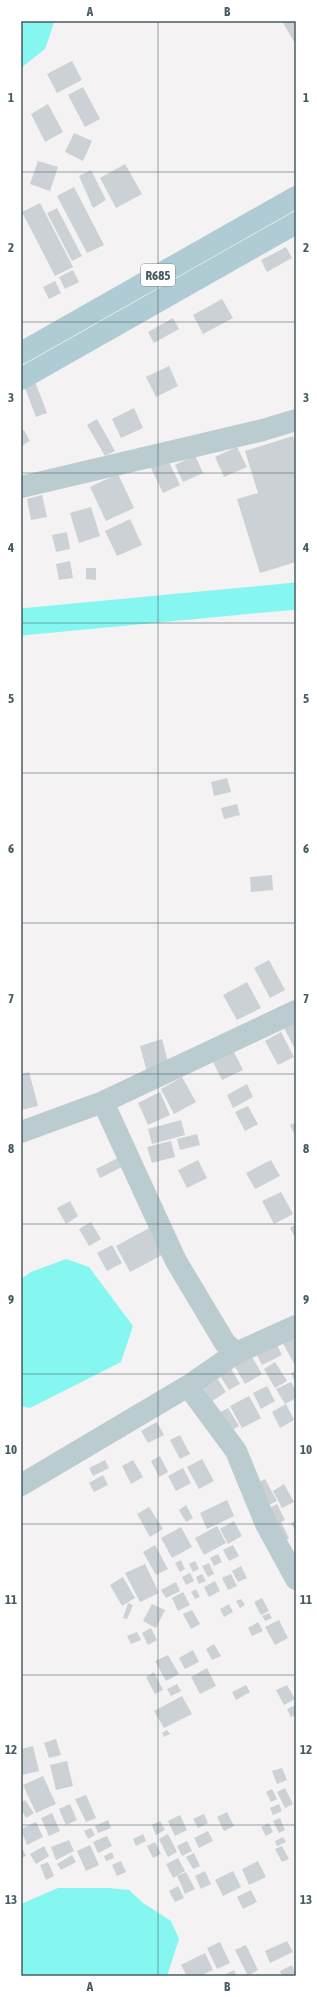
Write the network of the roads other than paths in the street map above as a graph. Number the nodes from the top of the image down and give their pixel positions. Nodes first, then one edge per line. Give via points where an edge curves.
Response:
1 (296, 197) edge
2 (296, 223) edge
3 (21, 353) edge
4 (21, 378) edge
5 (296, 420) edge
6 (21, 487) edge
7 (296, 1010) edge
8 (103, 1102) junction
9 (21, 1132) edge
10 (296, 1326) edge
11 (236, 1353) junction
12 (188, 1386) junction
13 (21, 1485) edge
14 (296, 1579) edge

1 - 3 main road, R685
2 - 4 main road, R685
5 - 6 street
7 - 8 street
8 - 9 street
8 - 11 street via 176,1261 225,1343
10 - 11 street
11 - 12 street
12 - 13 street
12 - 14 street via 236,1451 266,1524

